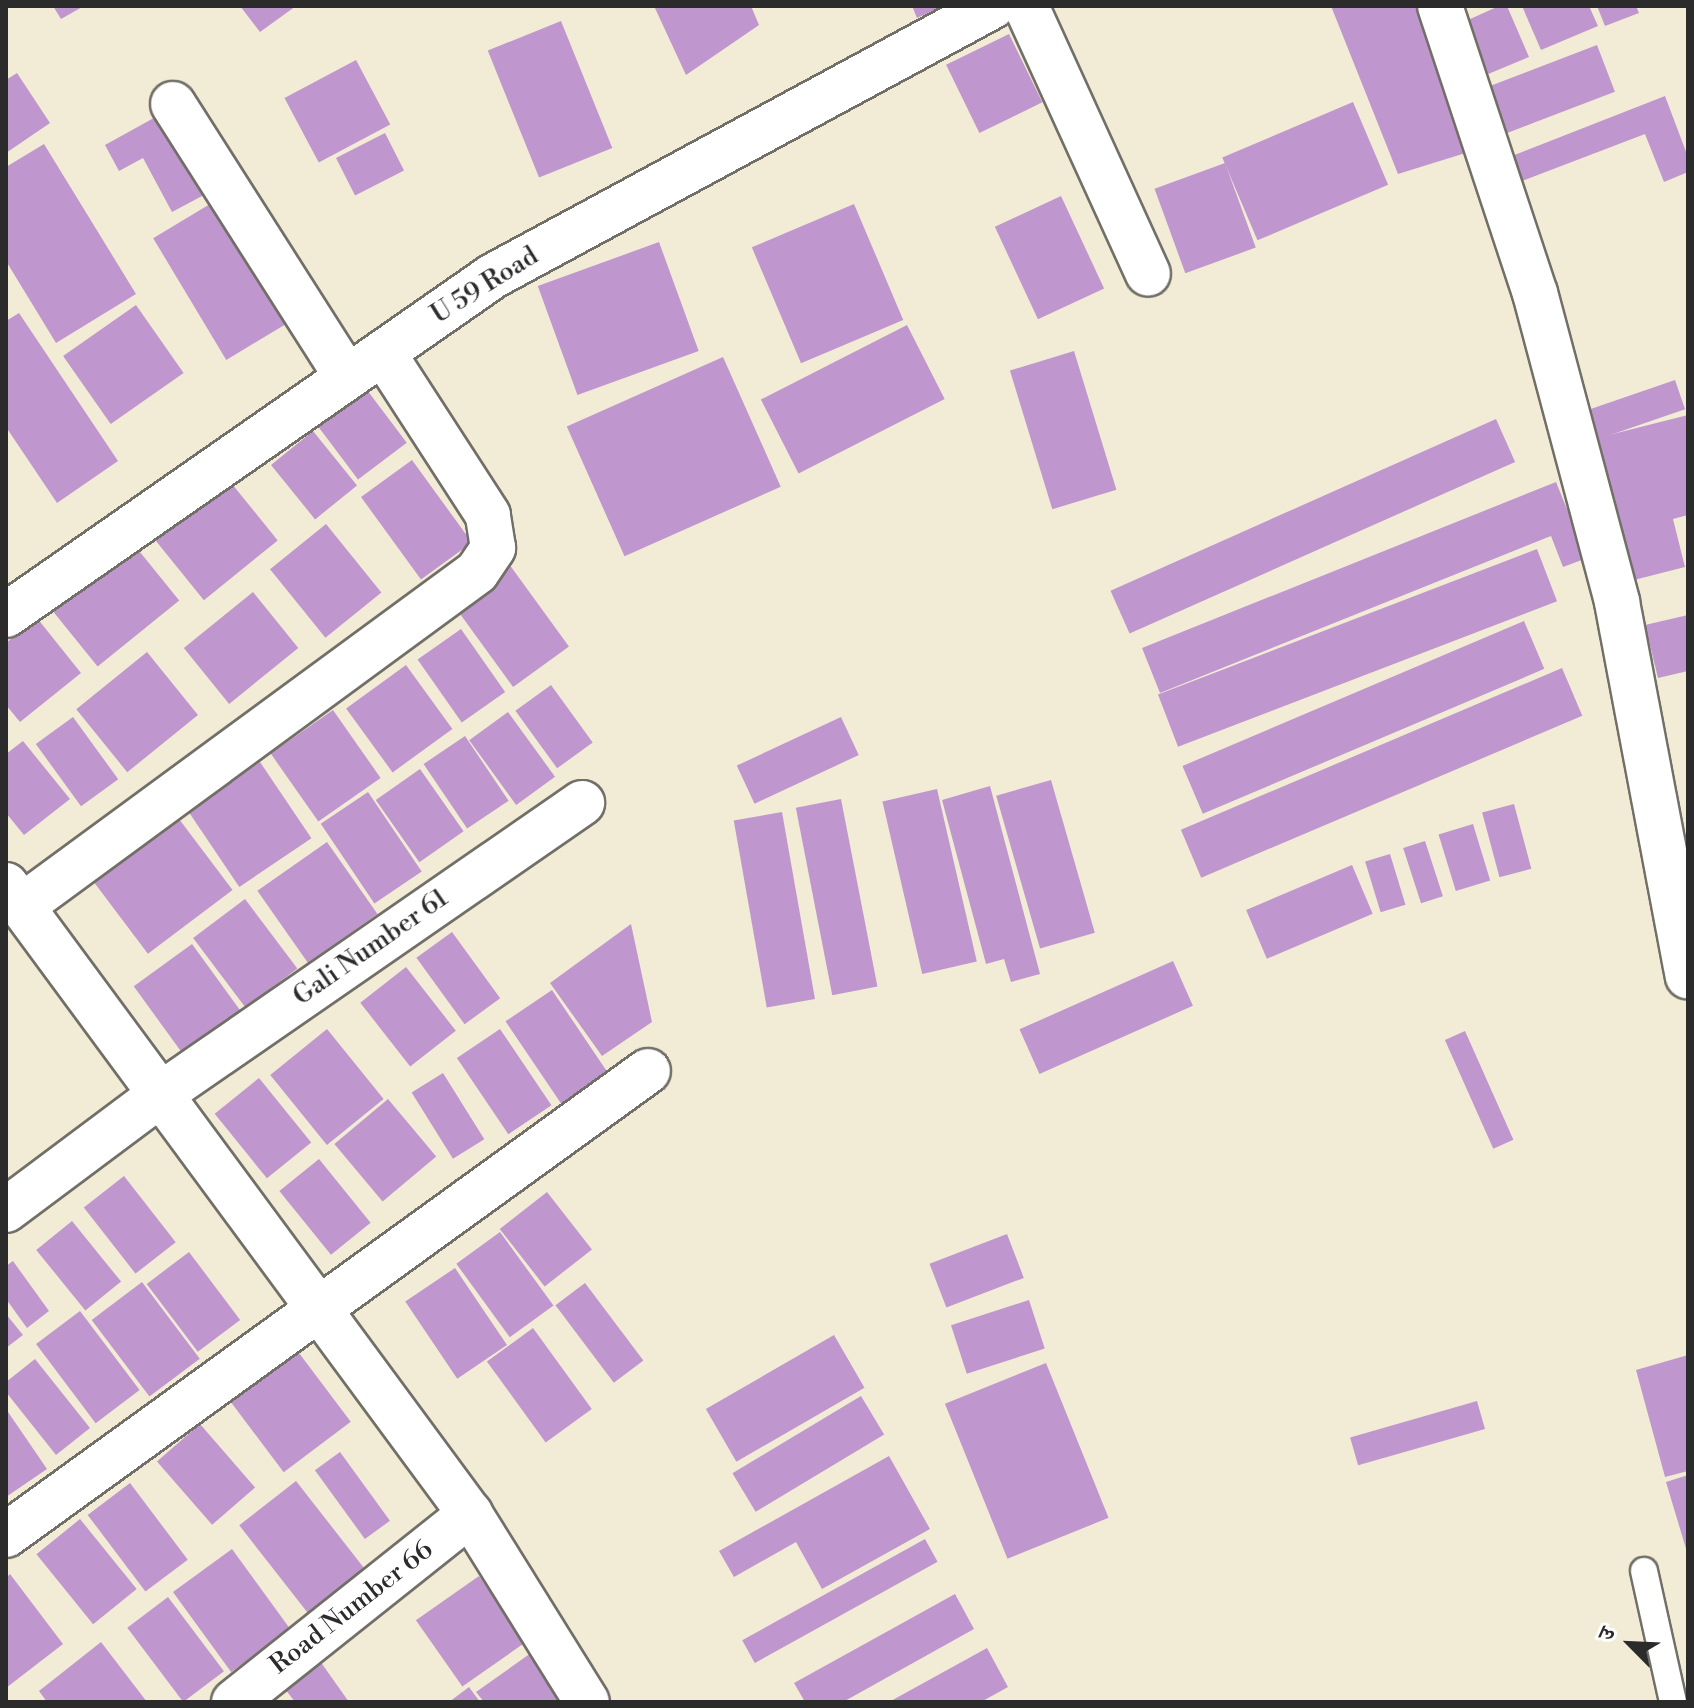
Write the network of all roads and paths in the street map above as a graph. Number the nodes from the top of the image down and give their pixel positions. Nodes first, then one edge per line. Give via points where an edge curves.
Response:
1 (993, 6) edge
2 (1026, 6) edge
3 (1440, 6) edge
4 (173, 104) dead end
5 (1148, 274) dead end
6 (383, 353) junction
7 (347, 377) junction
8 (6, 615) edge
9 (582, 803) dead end
10 (14, 895) edge
11 (1688, 976) edge
12 (648, 1071) dead end
13 (161, 1094) junction
14 (6, 1210) edge
15 (319, 1310) junction
16 (470, 1514) junction
17 (6, 1535) edge
18 (1644, 1571) dead end
19 (234, 1702) edge
20 (587, 1702) edge
21 (1673, 1702) edge

1 - 6 street, U 59 Road via 493,276
2 - 5 street
3 - 11 street via 1535,293 1617,602
4 - 7 street
6 - 7 street, U 59 Road
6 - 10 street via 488,515 493,548 477,572
7 - 8 street, U 59 Road
9 - 13 street, Gali Number 61
10 - 13 street
12 - 15 street
13 - 14 street, Gali Number 61
13 - 15 street
15 - 16 street
15 - 17 street
16 - 19 street, Road Number 66
16 - 20 street
18 - 21 lane

